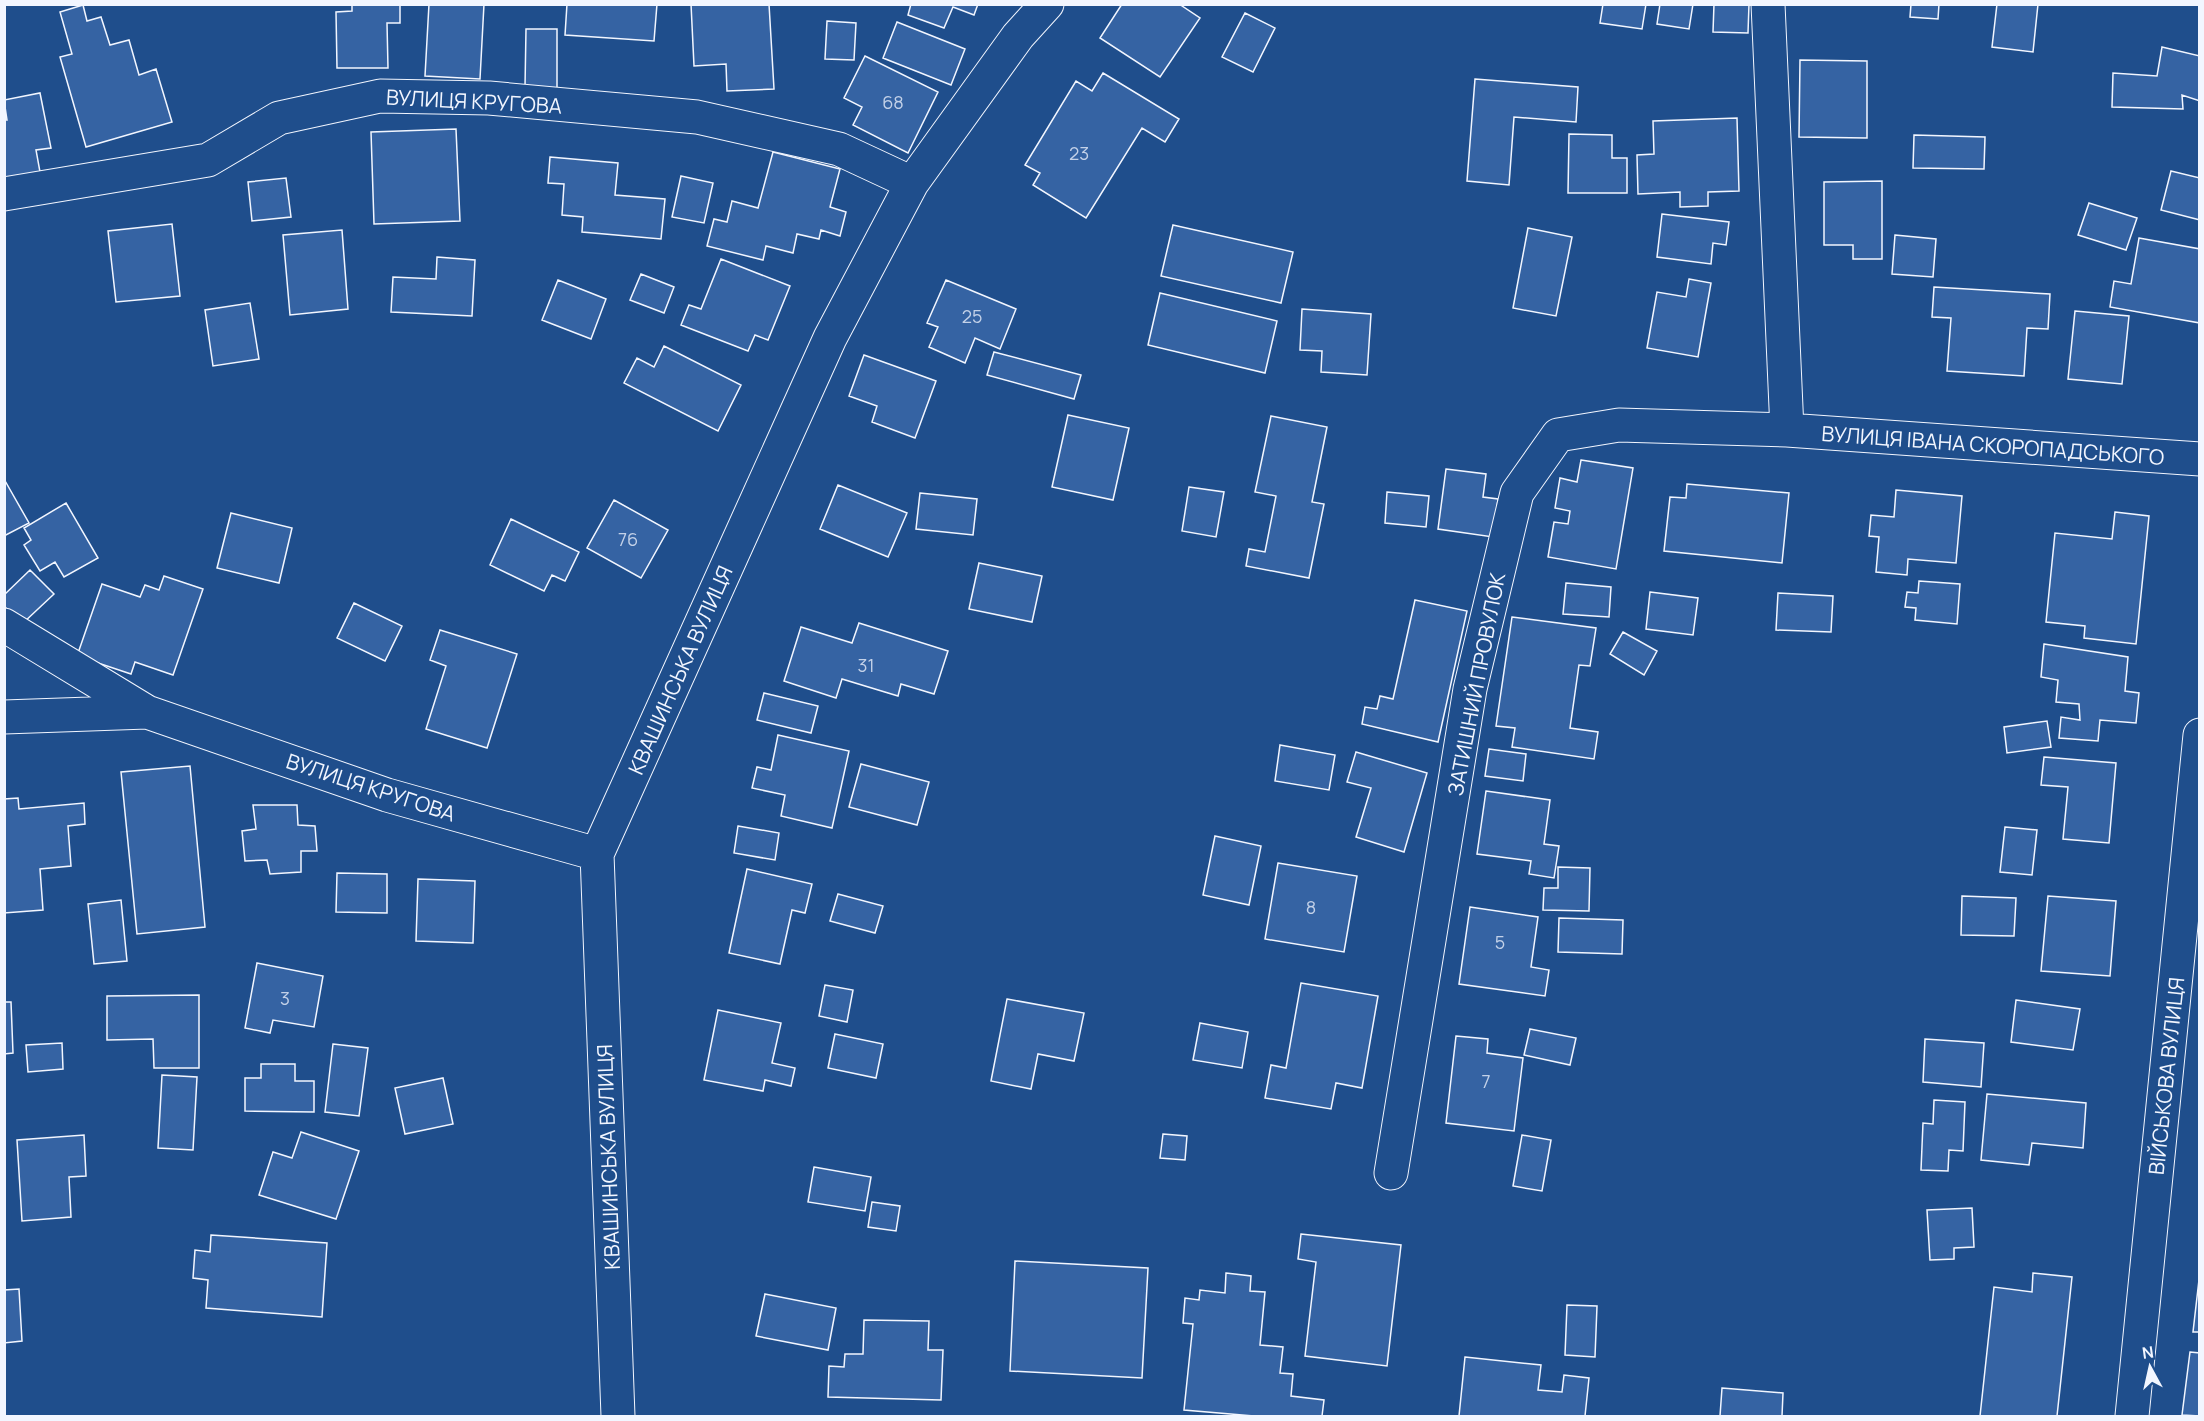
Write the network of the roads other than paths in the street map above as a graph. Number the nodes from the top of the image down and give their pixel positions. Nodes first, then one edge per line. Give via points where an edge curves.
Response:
1 (1047, 4) edge
2 (1768, 4) edge
3 (912, 183) junction
4 (4, 194) edge
5 (1787, 430) junction
6 (2199, 459) edge
7 (4, 625) edge
8 (147, 712) junction
9 (4, 717) edge
10 (2199, 735) edge
11 (597, 854) junction
12 (1391, 1173) dead end
13 (618, 1416) edge
14 (2132, 1416) edge

1 - 3 street, КВАШИНСЬКА ВУЛИЦЯ via 1018,36
2 - 5 street
3 - 4 street, ВУЛИЦЯ КРУГОВА via 839,149 697,117 489,98 380,96 279,118 208,160
3 - 11 street, КВАШИНСЬКА ВУЛИЦЯ via 830,338
5 - 6 street, ВУЛИЦЯ ІВАНА СКОРОПАДСЬКОГО
5 - 12 street, ЗАТИШНИЙ ПРОВУЛОК via 1619,425 1558,435 1517,493 1470,688
7 - 8 street, ВУЛИЦЯ КРУГОВА
8 - 9 street, ВУЛИЦЯ КРУГОВА
8 - 11 street, ВУЛИЦЯ КРУГОВА via 387,795
10 - 14 street, ВІЙСЬКОВА ВУЛИЦЯ
11 - 13 street, КВАШИНСЬКА ВУЛИЦЯ

